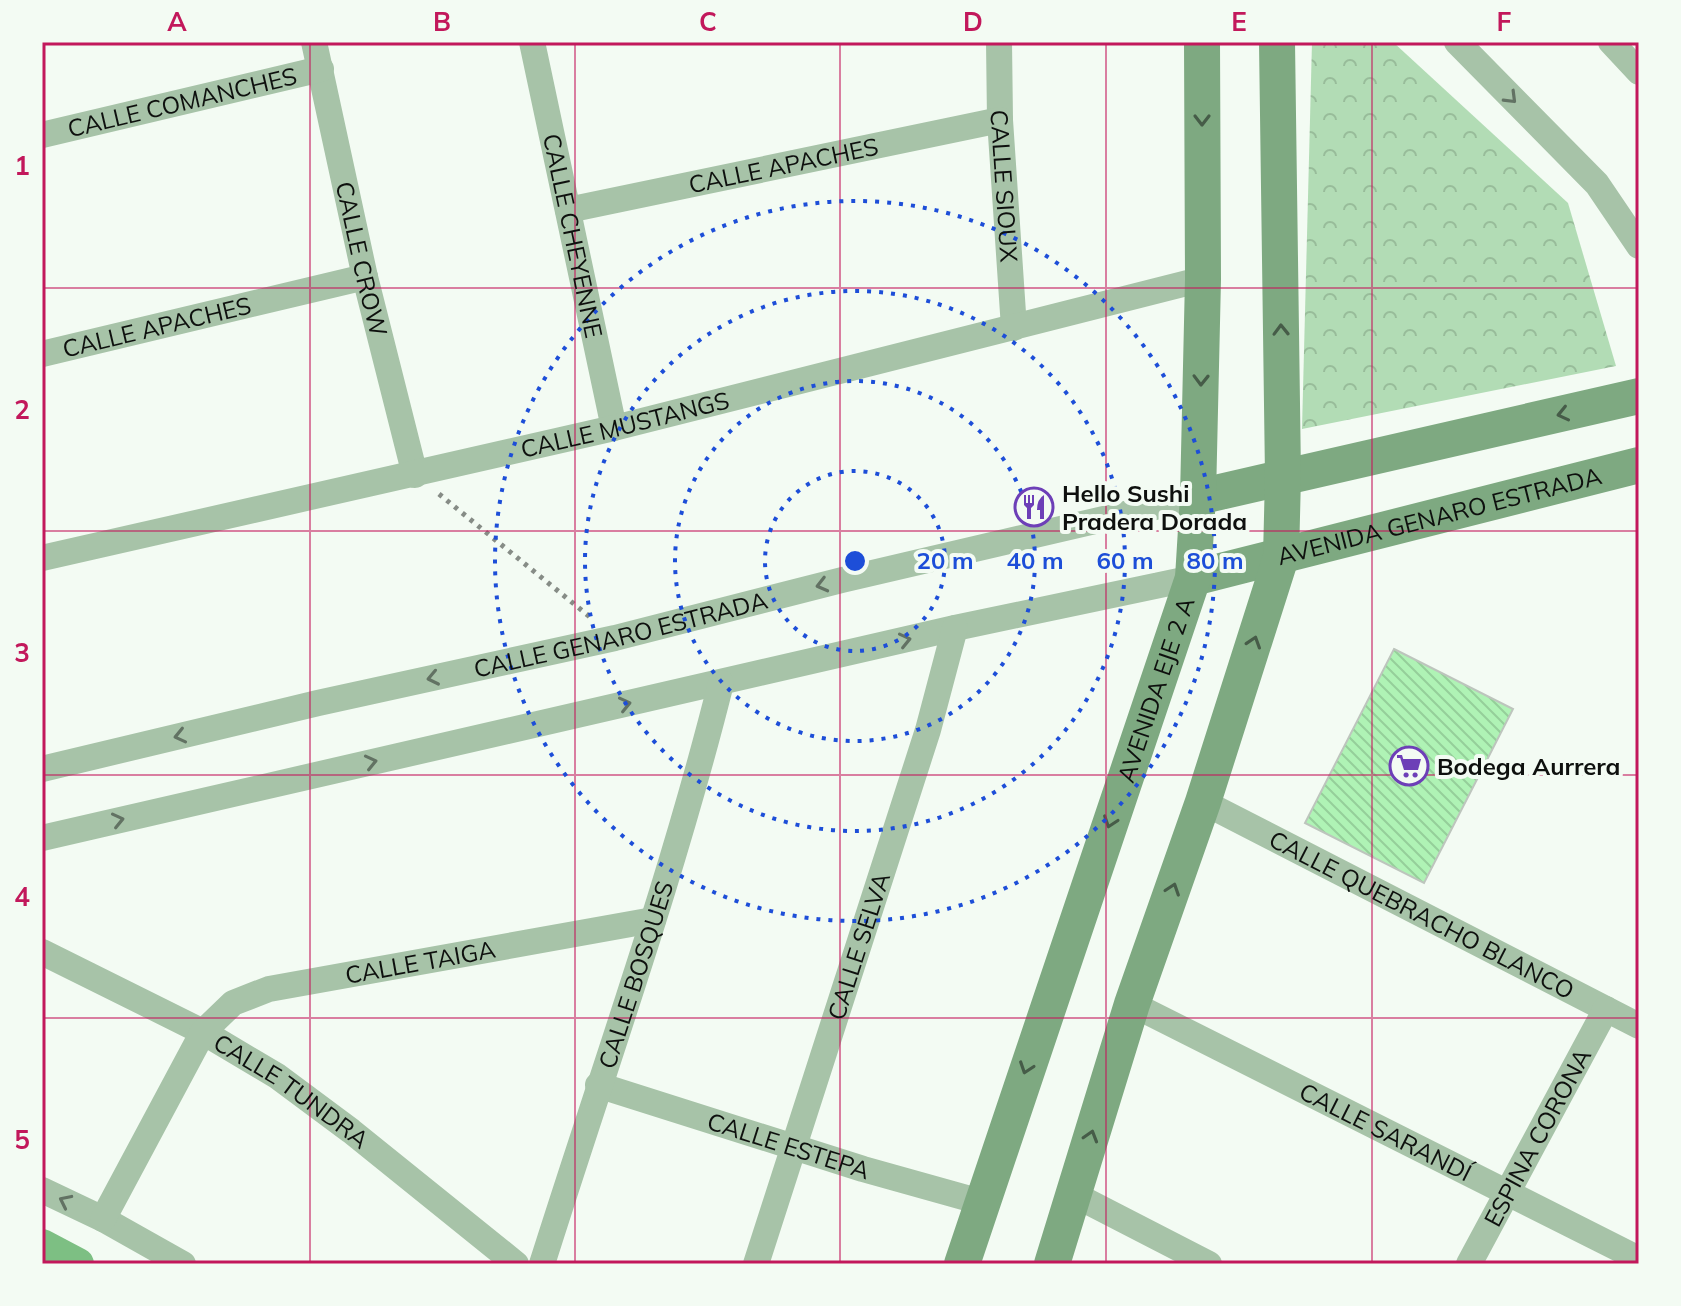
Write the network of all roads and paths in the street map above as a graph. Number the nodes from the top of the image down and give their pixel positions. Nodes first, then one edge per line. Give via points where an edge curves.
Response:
1 (314, 42) edge
2 (532, 42) edge
3 (999, 42) edge
4 (1202, 42) edge
5 (1277, 42) edge
6 (1457, 42) edge
7 (1611, 42) edge
8 (321, 69) junction
9 (1639, 72) edge
10 (1000, 120) junction
11 (42, 135) edge
12 (568, 210) junction
13 (1639, 246) edge
14 (365, 277) junction
15 (1203, 279) junction
16 (1014, 328) junction
17 (42, 354) edge
18 (1639, 396) edge
19 (614, 428) junction
20 (1639, 465) edge
21 (415, 475) junction
22 (1283, 476) junction
23 (1198, 497) junction
24 (1281, 557) junction
25 (42, 558) edge
26 (1193, 578) junction
27 (955, 628) junction
28 (615, 638) junction
29 (721, 683) junction
30 (42, 769) edge
31 (1203, 802) junction
32 (42, 838) edge
33 (653, 920) junction
34 (42, 952) edge
35 (1132, 1004) junction
36 (1606, 1009) junction
37 (1639, 1026) edge
38 (203, 1032) junction
39 (598, 1085) junction
40 (794, 1146) junction
41 (42, 1190) edge
42 (1507, 1192) junction
43 (1073, 1194) junction
44 (981, 1202) junction
45 (103, 1219) junction
46 (1639, 1259) edge
47 (183, 1264) edge
48 (516, 1264) edge
49 (542, 1264) edge
50 (756, 1264) edge
51 (962, 1264) edge
52 (1052, 1264) edge
53 (1209, 1264) edge
54 (1469, 1264) edge

1 - 8 street, CALLE CROW
2 - 12 street, CALLE CHEYENNE
3 - 10 street, CALLE SIOUX
4 -> 15 street, AVENIDA EJE 2 A
22 -> 5 street
6 -> 13 street via 1597,184
7 - 9 street
8 - 11 street, CALLE COMANCHES
8 - 14 street, CALLE CROW
10 - 12 street, CALLE APACHES
10 - 16 street, CALLE SIOUX
12 - 19 street, CALLE CHEYENNE
14 - 17 street, CALLE APACHES
14 - 21 street, CALLE CROW
15 - 16 street, CALLE MUSTANGS
15 -> 23 street, AVENIDA EJE 2 A
16 - 19 street, CALLE MUSTANGS
18 -> 22 street
19 - 21 street, CALLE MUSTANGS
20 - 24 street, AVENIDA GENARO ESTRADA
21 - 25 street, CALLE MUSTANGS
21 - 28 path
22 - 23 street
22 - 24 street
23 - 26 street, AVENIDA EJE 2 A
23 -> 28 street, CALLE GENARO ESTRADA
24 - 26 street, AVENIDA GENARO ESTRADA
31 -> 24 street
26 - 27 street
26 -> 44 street, AVENIDA EJE 2 A
29 -> 27 street
27 - 40 street, CALLE SELVA via 928,730
28 -> 30 street, CALLE GENARO ESTRADA
32 -> 29 street
29 - 33 street, CALLE BOSQUES
35 -> 31 street
31 - 36 street, CALLE QUEBRACHO BLANCO
33 - 38 street, CALLE TAIGA via 260,992 233,1003
33 - 39 street, CALLE BOSQUES
34 - 38 street, CALLE TUNDRA
35 - 42 street, CALLE SARANDÍ
43 -> 35 street
36 - 37 street, CALLE QUEBRACHO BLANCO
36 - 42 street, ESPINA CORONA
38 - 45 street, CALLE TAIGA
38 - 48 street, CALLE TUNDRA via 310,1099
39 - 40 street, CALLE ESTEPA
39 - 49 street, CALLE BOSQUES
40 - 44 street, CALLE ESTEPA
40 - 50 street, CALLE SELVA
45 -> 41 street
42 - 46 street, CALLE SARANDÍ
42 - 54 street, ESPINA CORONA
43 - 52 street
43 - 53 street
44 - 51 street, AVENIDA EJE 2 A
45 - 47 street

